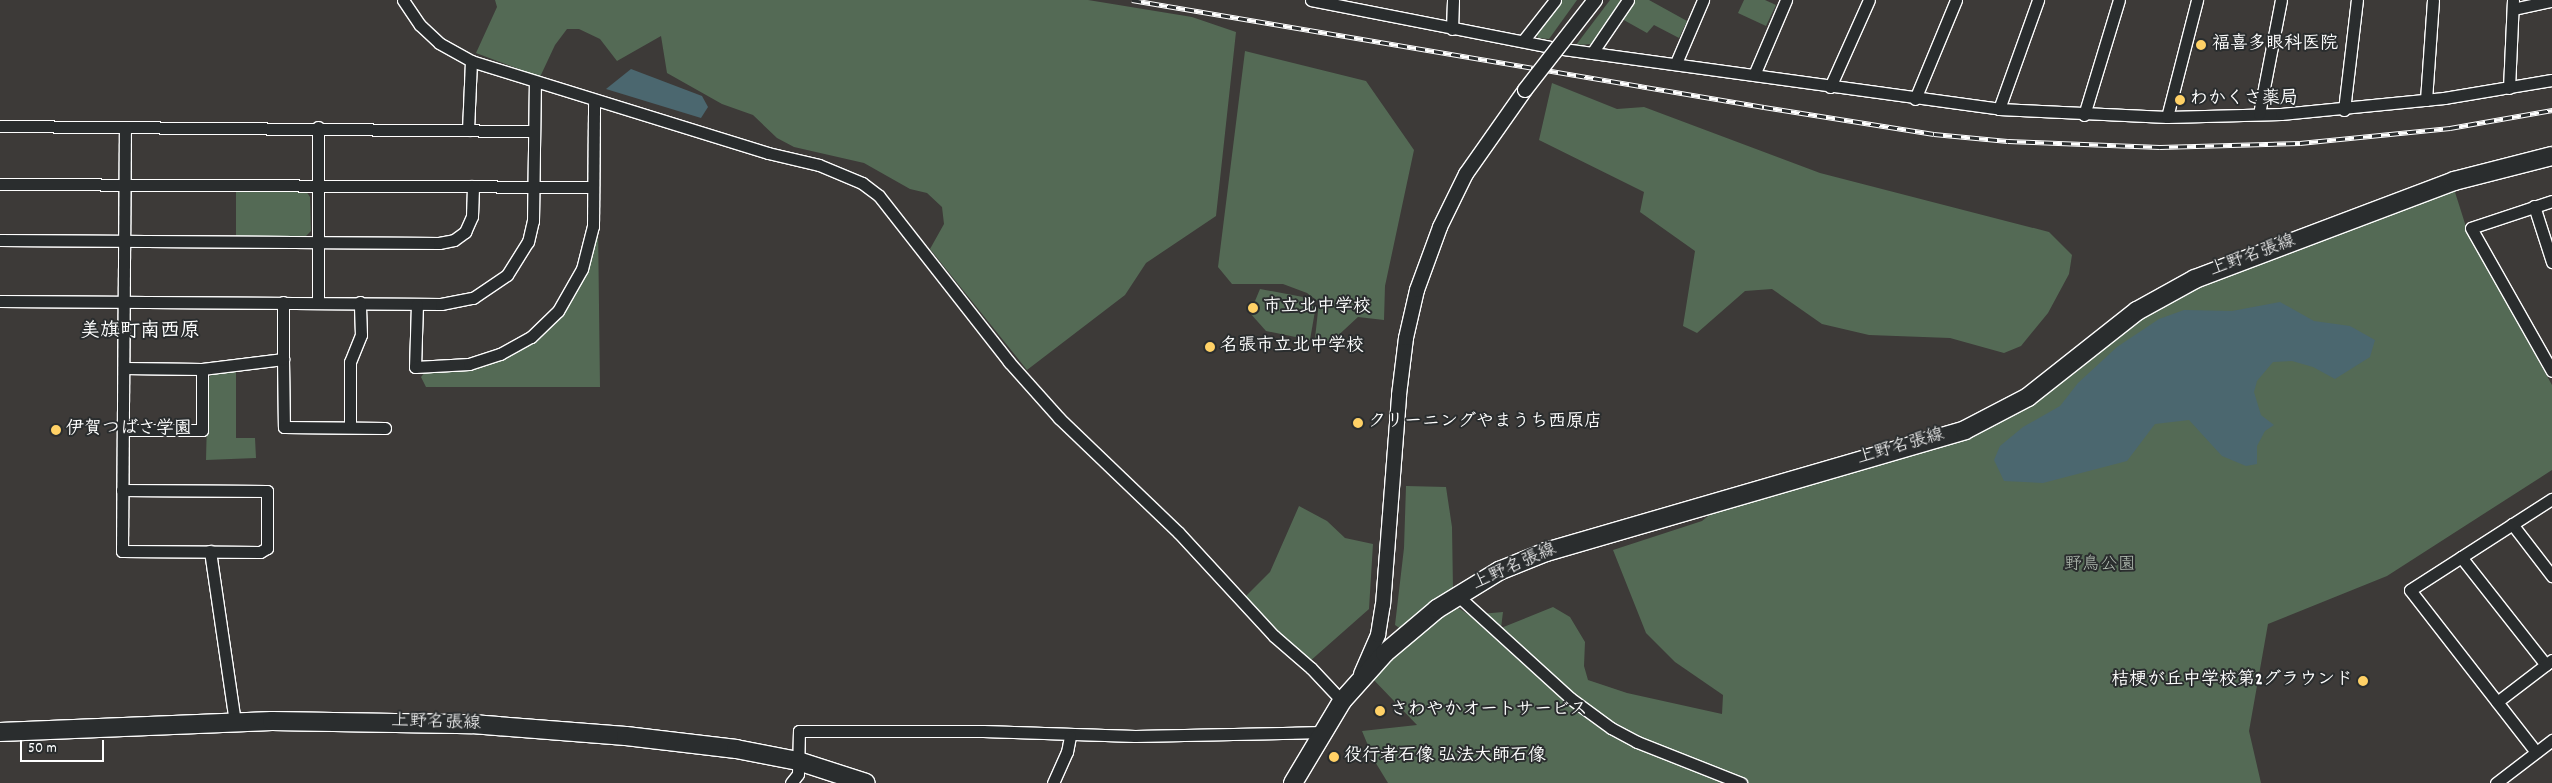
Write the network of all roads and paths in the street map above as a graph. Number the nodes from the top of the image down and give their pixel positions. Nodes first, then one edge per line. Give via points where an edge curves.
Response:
1 (403, 0) edge
2 (1311, 0) edge
3 (1453, 0) edge
4 (1555, 0) edge
5 (1595, 0) edge
6 (1628, 0) edge
7 (1703, 0) edge
8 (1786, 0) edge
9 (1869, 0) edge
10 (1956, 0) edge
11 (2038, 0) edge
12 (2119, 0) edge
13 (2197, 0) edge
14 (2281, 0) edge
15 (2357, 0) edge
16 (2433, 0) edge
17 (2552, 2) edge
18 (2513, 4) edge
19 (1452, 29) junction
20 (1523, 41) junction
21 (1592, 53) junction
22 (471, 61) junction
23 (1676, 62) junction
24 (1754, 75) junction
25 (2552, 80) edge
26 (535, 84) junction
27 (1830, 87) junction
28 (2509, 88) junction
29 (1915, 99) junction
30 (594, 100) junction
31 (2426, 100) junction
32 (1998, 109) junction
33 (2344, 110) junction
34 (2259, 114) junction
35 (2084, 115) junction
36 (2167, 117) junction
37 (0, 126) edge
38 (125, 126) junction
39 (318, 128) junction
40 (468, 130) junction
41 (534, 131) junction
42 (2552, 156) edge
43 (0, 184) edge
44 (124, 184) junction
45 (318, 186) junction
46 (473, 186) junction
47 (534, 187) junction
48 (593, 187) junction
49 (2552, 201) edge
50 (2534, 206) junction
51 (0, 240) edge
52 (124, 241) junction
53 (317, 242) junction
54 (2552, 262) edge
55 (0, 301) edge
56 (124, 301) junction
57 (282, 302) junction
58 (318, 302) junction
59 (360, 302) junction
60 (417, 304) junction
61 (283, 359) junction
62 (124, 368) junction
63 (202, 369) junction
64 (2552, 371) edge
65 (350, 427) junction
66 (385, 428) dead end
67 (123, 430) junction
68 (122, 490) junction
69 (2552, 499) edge
70 (2512, 524) junction
71 (210, 551) junction
72 (2461, 558) junction
73 (2552, 576) edge
74 (1457, 595) junction
75 (2549, 662) edge
76 (1357, 682) junction
77 (1342, 701) junction
78 (2497, 702) junction
79 (235, 722) junction
80 (0, 732) edge
81 (1323, 732) junction
82 (1070, 736) junction
83 (2552, 740) edge
84 (2536, 752) junction
85 (798, 760) junction
86 (791, 783) edge
87 (866, 783) edge
88 (1053, 783) edge
89 (1293, 783) edge
90 (1740, 783) edge
91 (2496, 783) edge

1 - 22 street via 420,25 439,42
2 - 19 street
3 - 19 street
4 - 20 street
5 - 76 street, bridge via 1525,90 1466,174 1440,226 1417,290 1406,338 1399,395 1380,625 1374,648
6 - 21 street
7 - 23 street
8 - 24 street
9 - 27 street
10 - 29 street
11 - 32 street
12 - 35 street
13 - 36 street
14 - 34 street
15 - 33 street
16 - 31 street
17 - 18 street
18 - 28 street
19 - 20 street
20 - 21 street
21 - 23 street
22 - 26 street
22 - 40 street
23 - 24 street
24 - 27 street
25 - 28 street
26 - 30 street
26 - 41 street
27 - 29 street
28 - 31 street
29 - 32 street
30 - 48 street
30 - 77 street via 768,153 819,165 862,183 879,196 1008,362 1058,418 1178,532 1274,636
31 - 33 street
32 - 35 street
33 - 34 street
34 - 36 street
35 - 36 street
37 - 38 street
38 - 39 street
38 - 44 street
39 - 40 street
39 - 45 street
40 - 41 street
41 - 47 street
42 - 74 main road, 上野名張線 via 2454,181 2195,279 2137,311 2028,397 1965,430 1546,552 1499,571
43 - 44 street
44 - 45 street
44 - 52 street
45 - 46 street
45 - 53 street
46 - 47 street
46 - 53 street via 470,224 454,240
47 - 48 street
47 - 60 street via 533,221 528,242 520,260 507,275 473,298 447,304
48 - 60 street via 593,226 582,269 558,311 531,337 481,361 415,367
49 - 50 street
50 - 54 street
50 - 64 street via 2471,228
51 - 52 street
52 - 53 street
52 - 56 street
53 - 58 street
55 - 56 street
56 - 57 street
56 - 62 street
57 - 58 street
57 - 61 street
58 - 59 street
59 - 60 street
59 - 65 street via 361,335 350,362
61 - 63 street
61 - 65 street via 284,427
62 - 63 street
62 - 67 street
63 - 67 street via 202,430
65 - 66 street
67 - 68 street
68 - 71 street via 122,551
68 - 71 street via 267,492 267,548 260,552
69 - 70 street
70 - 72 street
70 - 73 street
71 - 79 street
72 - 75 street
72 - 78 street via 2410,590
74 - 76 main road, 上野名張線 via 1406,634
74 - 90 street via 1570,698 1604,723 1637,742
75 - 78 street
76 - 77 main road, 上野名張線
77 - 81 main road, 上野名張線
78 - 84 street
79 - 80 main road, 上野名張線
79 - 85 main road, 上野名張線 via 472,724 626,736
81 - 82 street
81 - 89 main road, 上野名張線
82 - 85 street via 983,731 799,730
82 - 88 street via 1067,752
83 - 84 street
84 - 91 street
85 - 86 street via 798,774
85 - 87 main road, 上野名張線

